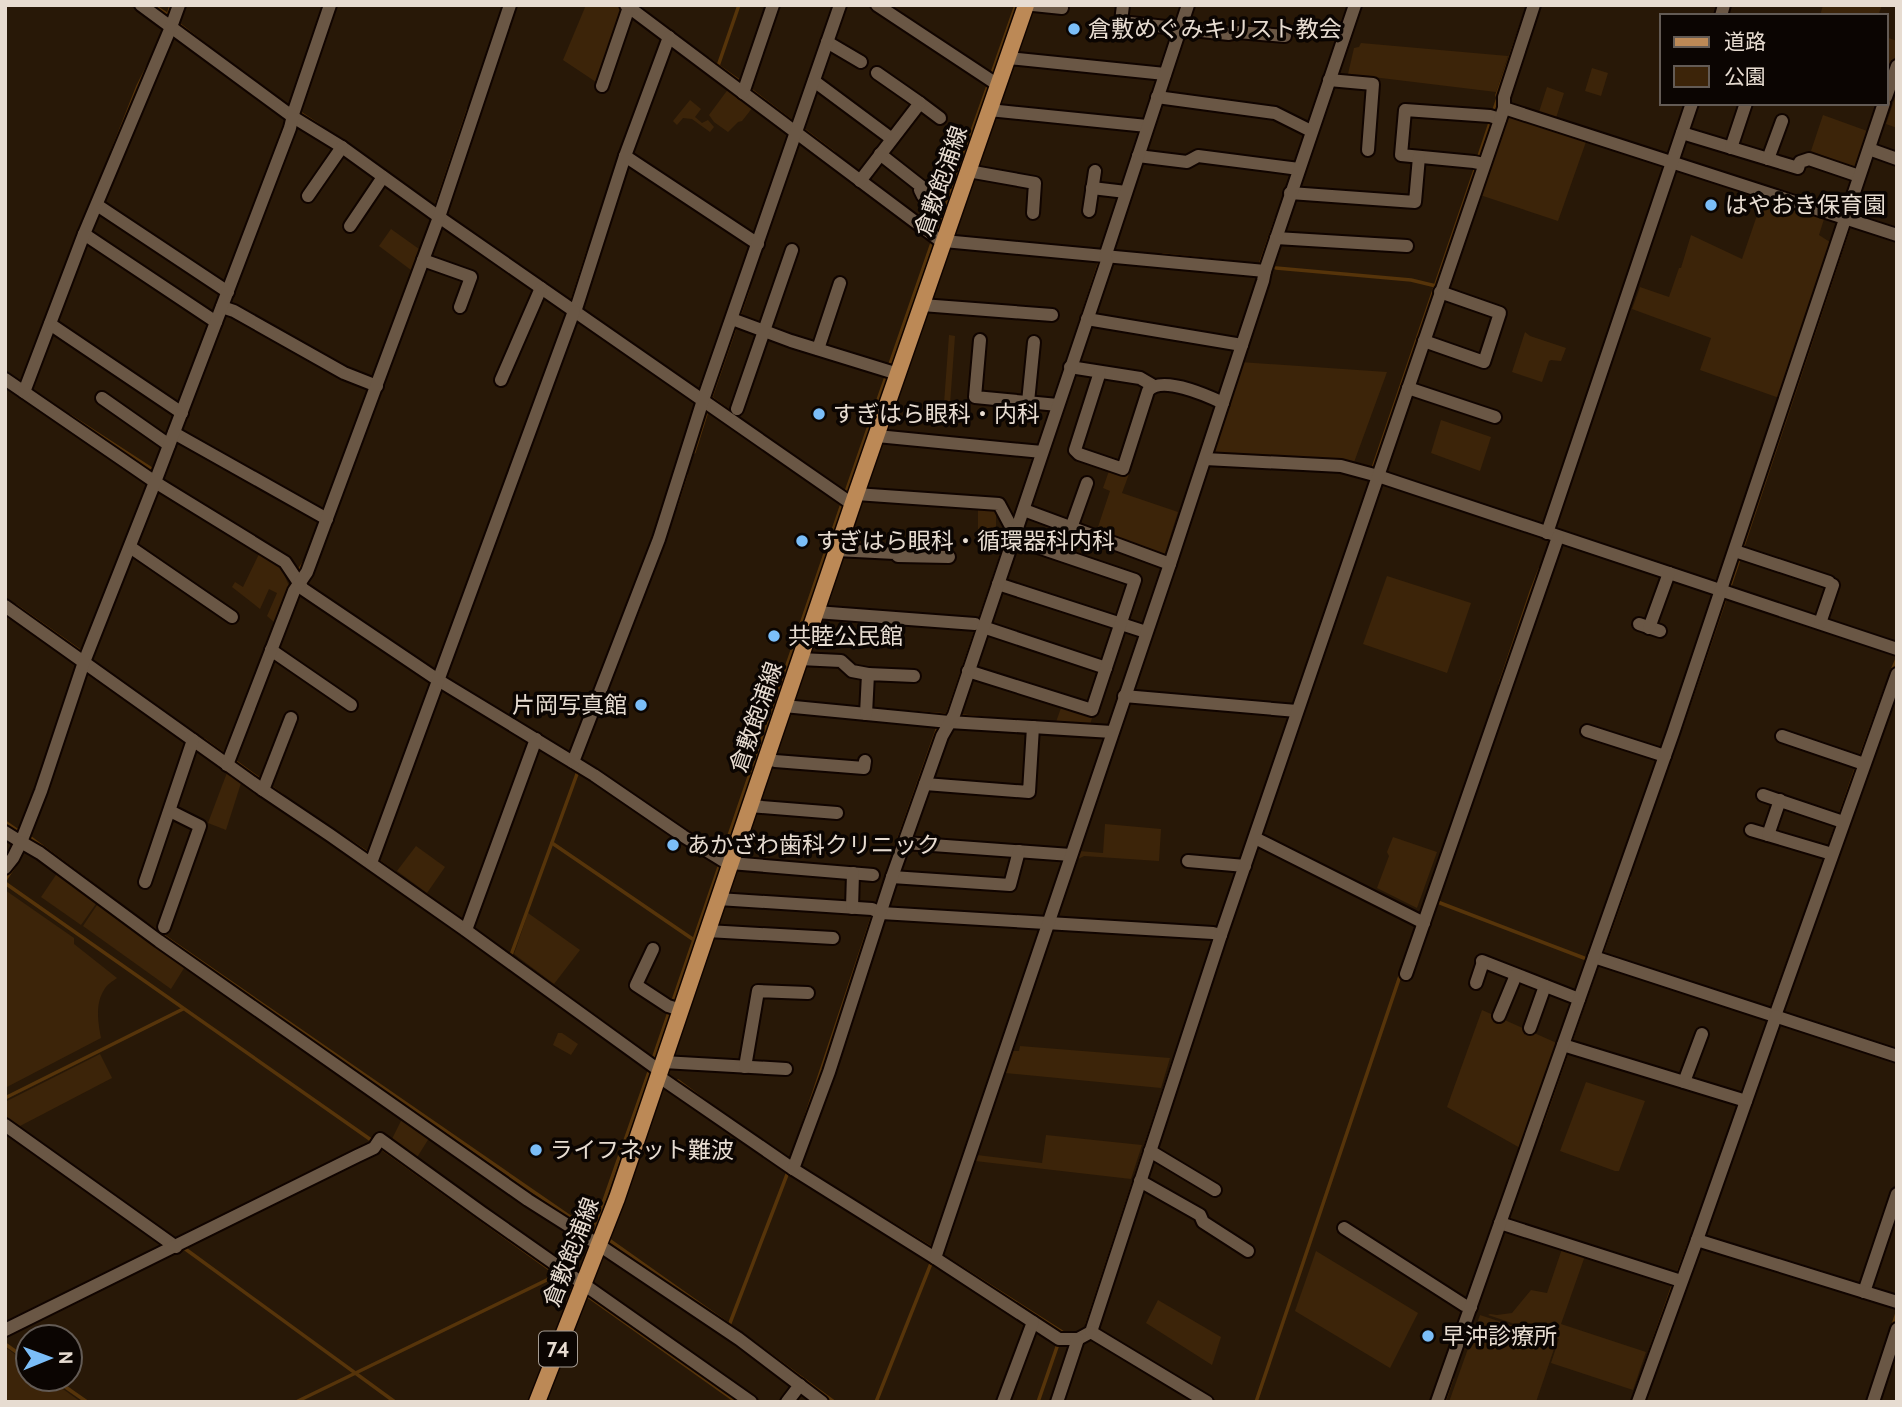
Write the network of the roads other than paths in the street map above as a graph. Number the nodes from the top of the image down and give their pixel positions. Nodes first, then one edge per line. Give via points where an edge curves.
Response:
1 (141, 5) edge
2 (178, 5) edge
3 (330, 5) edge
4 (510, 5) edge
5 (773, 5) edge
6 (840, 5) edge
7 (877, 5) edge
8 (1026, 5) edge
9 (1033, 5) edge
10 (1123, 5) edge
11 (1188, 5) edge
12 (1354, 5) edge
13 (1534, 5) edge
14 (628, 6) edge
15 (1062, 8) dead end
16 (171, 27) junction
17 (1177, 28) junction
18 (665, 34) junction
19 (1284, 36) dead end
20 (831, 44) junction
21 (1007, 58) junction
22 (861, 62) dead end
23 (1897, 66) edge
24 (877, 73) dead end
25 (1162, 73) junction
26 (1329, 80) junction
27 (993, 81) junction
28 (817, 83) junction
29 (602, 86) dead end
30 (745, 88) junction
31 (1888, 88) edge
32 (1157, 97) junction
33 (920, 103) junction
34 (1692, 105) edge
35 (1745, 105) edge
36 (1881, 105) edge
37 (989, 110) junction
38 (1497, 115) junction
39 (293, 117) junction
40 (940, 118) dead end
41 (1782, 121) dead end
42 (1144, 126) junction
43 (797, 129) junction
44 (1309, 130) junction
45 (1685, 134) junction
46 (892, 139) junction
47 (342, 147) junction
48 (1731, 148) junction
49 (1368, 150) dead end
50 (1872, 150) junction
51 (880, 154) junction
52 (625, 156) junction
53 (1138, 156) junction
54 (1419, 157) junction
55 (1768, 159) junction
56 (1897, 159) edge
57 (1479, 163) junction
58 (1676, 163) junction
59 (1296, 168) junction
60 (968, 171) junction
61 (1095, 171) dead end
62 (1859, 176) junction
63 (383, 177) junction
64 (862, 178) junction
65 (924, 188) dead end
66 (1093, 188) junction
67 (1123, 191) junction
68 (1290, 193) junction
69 (308, 197) dead end
70 (97, 205) junction
71 (1089, 211) dead end
72 (440, 212) junction
73 (1033, 212) dead end
74 (1850, 219) junction
75 (350, 226) dead end
76 (85, 234) junction
77 (1897, 235) edge
78 (1276, 238) junction
79 (944, 241) junction
80 (758, 244) junction
81 (1407, 246) dead end
82 (792, 250) dead end
83 (1105, 257) junction
84 (423, 260) junction
85 (1265, 271) junction
86 (840, 283) dead end
87 (541, 288) junction
88 (228, 292) junction
89 (1440, 292) junction
90 (922, 306) junction
91 (460, 307) dead end
92 (224, 308) junction
93 (574, 309) junction
94 (1052, 315) dead end
95 (1087, 319) junction
96 (736, 321) junction
97 (216, 322) junction
98 (50, 324) junction
99 (764, 331) junction
100 (980, 340) dead end
101 (1424, 341) junction
102 (1034, 342) dead end
103 (1238, 345) junction
104 (818, 349) junction
105 (1070, 367) junction
106 (891, 372) junction
107 (1100, 372) junction
108 (5, 379) edge
109 (501, 380) dead end
110 (373, 384) junction
111 (1152, 385) junction
112 (1408, 388) junction
113 (25, 389) junction
114 (102, 398) dead end
115 (703, 401) junction
116 (1219, 401) junction
117 (1028, 402) junction
118 (1054, 404) junction
119 (737, 409) dead end
120 (181, 413) junction
121 (1495, 416) dead end
122 (877, 436) junction
123 (175, 437) junction
124 (1038, 452) junction
125 (1205, 459) junction
126 (1373, 475) junction
127 (155, 482) junction
128 (1087, 483) dead end
129 (854, 499) junction
130 (1024, 510) junction
131 (324, 518) junction
132 (1071, 528) junction
133 (1012, 531) junction
134 (1551, 532) junction
135 (133, 549) junction
136 (836, 550) junction
137 (1739, 553) junction
138 (949, 557) dead end
139 (1166, 563) junction
140 (1669, 573) junction
141 (299, 583) junction
142 (998, 584) junction
143 (1725, 590) junction
144 (5, 606) edge
145 (816, 612) junction
146 (232, 617) dead end
147 (1821, 619) junction
148 (1120, 624) junction
149 (979, 626) junction
150 (1649, 628) dead end
151 (1143, 631) junction
152 (1897, 649) edge
153 (271, 650) junction
154 (800, 659) junction
155 (87, 661) junction
156 (1106, 668) junction
157 (968, 671) junction
158 (868, 674) junction
159 (1897, 674) edge
160 (914, 676) dead end
161 (439, 677) junction
162 (1124, 696) junction
163 (351, 705) dead end
164 (784, 706) junction
165 (866, 710) junction
166 (1295, 710) junction
167 (292, 718) dead end
168 (949, 722) junction
169 (1033, 727) junction
170 (1587, 731) dead end
171 (1109, 732) junction
172 (1782, 736) dead end
173 (536, 739) junction
174 (193, 740) junction
175 (1665, 756) junction
176 (766, 759) junction
177 (229, 760) junction
178 (865, 761) dead end
179 (573, 762) junction
180 (1860, 763) junction
181 (925, 784) junction
182 (264, 787) junction
183 (1763, 795) dead end
184 (1780, 800) junction
185 (750, 807) junction
186 (170, 811) junction
187 (837, 813) dead end
188 (1840, 820) junction
189 (1751, 830) dead end
190 (5, 832) edge
191 (1768, 835) junction
192 (1255, 838) junction
193 (24, 840) junction
194 (905, 843) junction
195 (1019, 851) junction
196 (1828, 853) junction
197 (1069, 854) junction
198 (1188, 861) dead end
199 (725, 862) junction
200 (371, 863) junction
201 (1241, 865) junction
202 (5, 867) edge
203 (853, 873) junction
204 (873, 875) dead end
205 (892, 877) junction
206 (145, 882) dead end
207 (718, 899) junction
208 (852, 908) junction
209 (877, 911) junction
210 (1421, 921) junction
211 (1049, 923) junction
212 (164, 926) dead end
213 (467, 927) junction
214 (707, 931) junction
215 (1218, 934) junction
216 (833, 938) dead end
217 (653, 949) dead end
218 (1598, 958) junction
219 (1406, 974) dead end
220 (1516, 975) junction
221 (1476, 983) dead end
222 (1545, 986) junction
223 (808, 993) dead end
224 (1579, 999) junction
225 (674, 1007) junction
226 (1499, 1016) dead end
227 (1773, 1017) junction
228 (1531, 1028) dead end
229 (1702, 1034) dead end
230 (1567, 1046) junction
231 (1897, 1056) edge
232 (657, 1067) junction
233 (746, 1067) junction
234 (786, 1069) dead end
235 (1684, 1082) junction
236 (1743, 1100) junction
237 (5, 1125) edge
238 (1150, 1152) junction
239 (793, 1169) junction
240 (1140, 1181) junction
241 (1214, 1190) dead end
242 (1897, 1194) edge
243 (1504, 1224) junction
244 (1344, 1228) dead end
245 (1698, 1240) junction
246 (173, 1245) junction
247 (599, 1245) junction
248 (1248, 1251) dead end
249 (934, 1258) junction
250 (1677, 1280) junction
251 (581, 1289) junction
252 (1864, 1292) junction
253 (1897, 1302) edge
254 (1471, 1307) junction
255 (1033, 1322) junction
256 (1897, 1329) edge
257 (5, 1331) edge
258 (1091, 1332) junction
259 (1078, 1339) junction
260 (800, 1385) junction
261 (537, 1402) edge
262 (751, 1402) edge
263 (787, 1402) edge
264 (822, 1402) edge
265 (1003, 1402) edge
266 (1057, 1402) edge
267 (1208, 1402) edge
268 (1437, 1402) edge
269 (1638, 1402) edge
270 (1873, 1402) edge

1 - 16 street
2 - 16 street
3 - 39 street
4 - 72 street
5 - 30 street
6 - 20 street
7 - 27 street
8 - 21 main road, 倉敷飽浦線 / 74
9 - 15 street
10 - 17 street via 1121,22
11 - 17 street
12 - 26 street
13 - 38 street
14 - 18 street
14 - 29 street
16 - 39 street
16 - 70 street
17 - 19 street
17 - 25 street
18 - 30 street
18 - 52 street
20 - 22 street
20 - 28 street
21 - 25 street
21 - 27 main road, 倉敷飽浦線 / 74
23 - 31 street
24 - 33 street
25 - 32 street
26 - 44 street
26 - 49 street via 1373,84
27 - 37 main road, 倉敷飽浦線 / 74
28 - 43 street
28 - 46 street
30 - 43 street
32 - 42 street
32 - 44 street via 1275,113
33 - 40 street
33 - 46 street
34 - 45 street
35 - 48 street
36 - 50 street
37 - 42 street
37 - 60 main road, 倉敷飽浦線 / 74
38 - 54 street via 1405,110 1401,155
38 - 57 street
38 - 58 street
39 - 47 street
39 - 88 street
41 - 55 street
42 - 53 street
43 - 64 street
43 - 80 street
44 - 59 street
45 - 48 street
45 - 58 street
46 - 51 street
47 - 63 street
47 - 69 street
48 - 55 street
50 - 56 street
50 - 62 street
51 - 64 street
51 - 65 street
52 - 80 street
52 - 93 street
53 - 59 street via 1187,162 1198,156
53 - 67 street
54 - 57 street
54 - 68 street via 1415,202
55 - 62 street via 1798,168 1809,159
57 - 89 street
58 - 74 street
58 - 134 street
59 - 68 street
60 - 73 street via 1035,183
60 - 79 main road, 倉敷飽浦線 / 74
61 - 66 street
62 - 74 street
63 - 72 street
63 - 75 street
64 - 79 street
66 - 67 street
66 - 71 street
67 - 83 street
68 - 78 street
70 - 76 street
70 - 88 street
72 - 84 street
72 - 87 street
74 - 77 street
74 - 137 street
76 - 97 street
76 - 98 street
78 - 81 street
78 - 85 street
79 - 83 street
79 - 90 main road, 倉敷飽浦線 / 74
80 - 96 street
82 - 99 street
83 - 85 street
83 - 95 street
84 - 91 street via 471,277
84 - 110 street
85 - 103 street
86 - 104 street
87 - 93 street
87 - 109 street
88 - 92 street
89 - 101 street
89 - 101 street via 1500,313 1484,362
90 - 94 street
90 - 106 main road, 倉敷飽浦線 / 74
92 - 97 street
92 - 110 street
93 - 115 street
93 - 161 street
95 - 103 street
95 - 105 street
96 - 99 street
96 - 115 street
97 - 120 street
98 - 113 street
98 - 120 street
99 - 104 street
99 - 119 street
100 - 117 street via 975,397
101 - 112 street
102 - 117 street
103 - 116 street
104 - 106 street
105 - 107 street
105 - 118 street
106 - 122 main road, 倉敷飽浦線 / 74
107 - 111 street via 1140,378
107 - 111 street via 1075,450 1123,469
108 - 113 street
110 - 131 street
111 - 116 street via 1162,383
112 - 121 street
112 - 126 street
113 - 127 street
114 - 123 street
115 - 129 street
115 - 179 street via 659,539
116 - 125 street
117 - 118 street
118 - 124 street
120 - 123 street
122 - 124 street
122 - 129 main road, 倉敷飽浦線 / 74
123 - 127 street
123 - 131 street
124 - 130 street
125 - 126 street via 1341,466
125 - 139 street
126 - 134 street
126 - 166 street
127 - 135 street
127 - 141 street via 285,562
128 - 132 street
129 - 133 street via 999,504
129 - 136 main road, 倉敷飽浦線 / 74
130 - 132 street
130 - 133 street
131 - 141 street via 307,572
132 - 139 street
133 - 142 street
133 - 148 street via 1135,580
134 - 140 street
134 - 210 street via 1432,900
135 - 146 street
135 - 155 street
136 - 138 street
136 - 145 main road, 倉敷飽浦線 / 74
137 - 143 street
137 - 147 street via 1831,583
139 - 151 street
140 - 143 street
140 - 150 street
141 - 153 street
141 - 161 street
142 - 148 street
142 - 149 street
143 - 147 street
143 - 175 street
144 - 155 street
145 - 149 street
145 - 154 main road, 倉敷飽浦線 / 74
147 - 152 street
148 - 151 street
148 - 156 street
149 - 156 street
149 - 157 street
151 - 162 street
153 - 163 street
153 - 177 street
154 - 158 street via 841,662 852,671
154 - 164 main road, 倉敷飽浦線 / 74
155 - 174 street
155 - 193 street
156 - 157 street via 1092,710
157 - 168 street
158 - 160 street
158 - 165 street
159 - 180 street
161 - 173 street
161 - 200 street
162 - 166 street
162 - 171 street
164 - 165 street
164 - 176 main road, 倉敷飽浦線 / 74
165 - 168 street
166 - 192 street
167 - 182 street
168 - 169 street
168 - 181 street
169 - 171 street
169 - 181 street via 1029,792
170 - 175 street
171 - 197 street
172 - 180 street
173 - 179 street
173 - 213 street
174 - 177 street
174 - 186 street
175 - 218 street
176 - 178 street via 864,768
176 - 185 main road, 倉敷飽浦線 / 74
177 - 182 street
179 - 199 street
180 - 188 street
181 - 194 street
182 - 200 street
183 - 184 street
184 - 188 street
184 - 191 street
185 - 187 street
185 - 199 main road, 倉敷飽浦線 / 74
186 - 206 street
186 - 212 street via 200,826
188 - 196 street
189 - 191 street
190 - 193 street
191 - 196 street
192 - 201 street
192 - 210 street
193 - 202 street
193 - 247 street via 159,941
194 - 195 street
194 - 205 street
195 - 197 street
195 - 205 street via 1010,886
196 - 227 street
197 - 211 street
198 - 201 street
199 - 203 street
199 - 207 main road, 倉敷飽浦線 / 74
200 - 213 street
201 - 215 street
203 - 204 street
203 - 208 street
205 - 209 street
207 - 208 street
207 - 214 main road, 倉敷飽浦線 / 74
208 - 209 street
209 - 211 street
209 - 239 street via 829,1072
210 - 219 street
211 - 215 street
211 - 249 street
213 - 232 street
214 - 216 street
214 - 225 main road, 倉敷飽浦線 / 74
215 - 238 street
217 - 225 street via 636,985
218 - 224 street
218 - 227 street
220 - 221 street via 1482,962
220 - 222 street
220 - 226 street
222 - 224 street
222 - 228 street
223 - 233 street via 758,991
224 - 230 street
225 - 232 main road, 倉敷飽浦線 / 74
227 - 231 street
227 - 236 street
229 - 235 street
230 - 235 street
230 - 243 street
232 - 233 street
232 - 239 street
232 - 247 main road, 倉敷飽浦線 / 74
233 - 234 street
235 - 236 street
236 - 245 street
237 - 246 street
238 - 240 street
238 - 241 street
239 - 249 street
240 - 248 street via 1200,1215 1203,1222
240 - 258 street
242 - 252 street
243 - 250 street
243 - 254 street
244 - 254 street
245 - 250 street
245 - 252 street
246 - 251 street via 380,1139
246 - 257 street
247 - 251 main road, 倉敷飽浦線 / 74
247 - 260 street
249 - 255 street
250 - 269 street
251 - 261 main road, 倉敷飽浦線 / 74
251 - 262 street
252 - 253 street
254 - 268 street
255 - 259 street via 1059,1339
255 - 265 street
256 - 270 street
258 - 259 street
258 - 267 street
259 - 266 street
260 - 263 street
260 - 264 street

